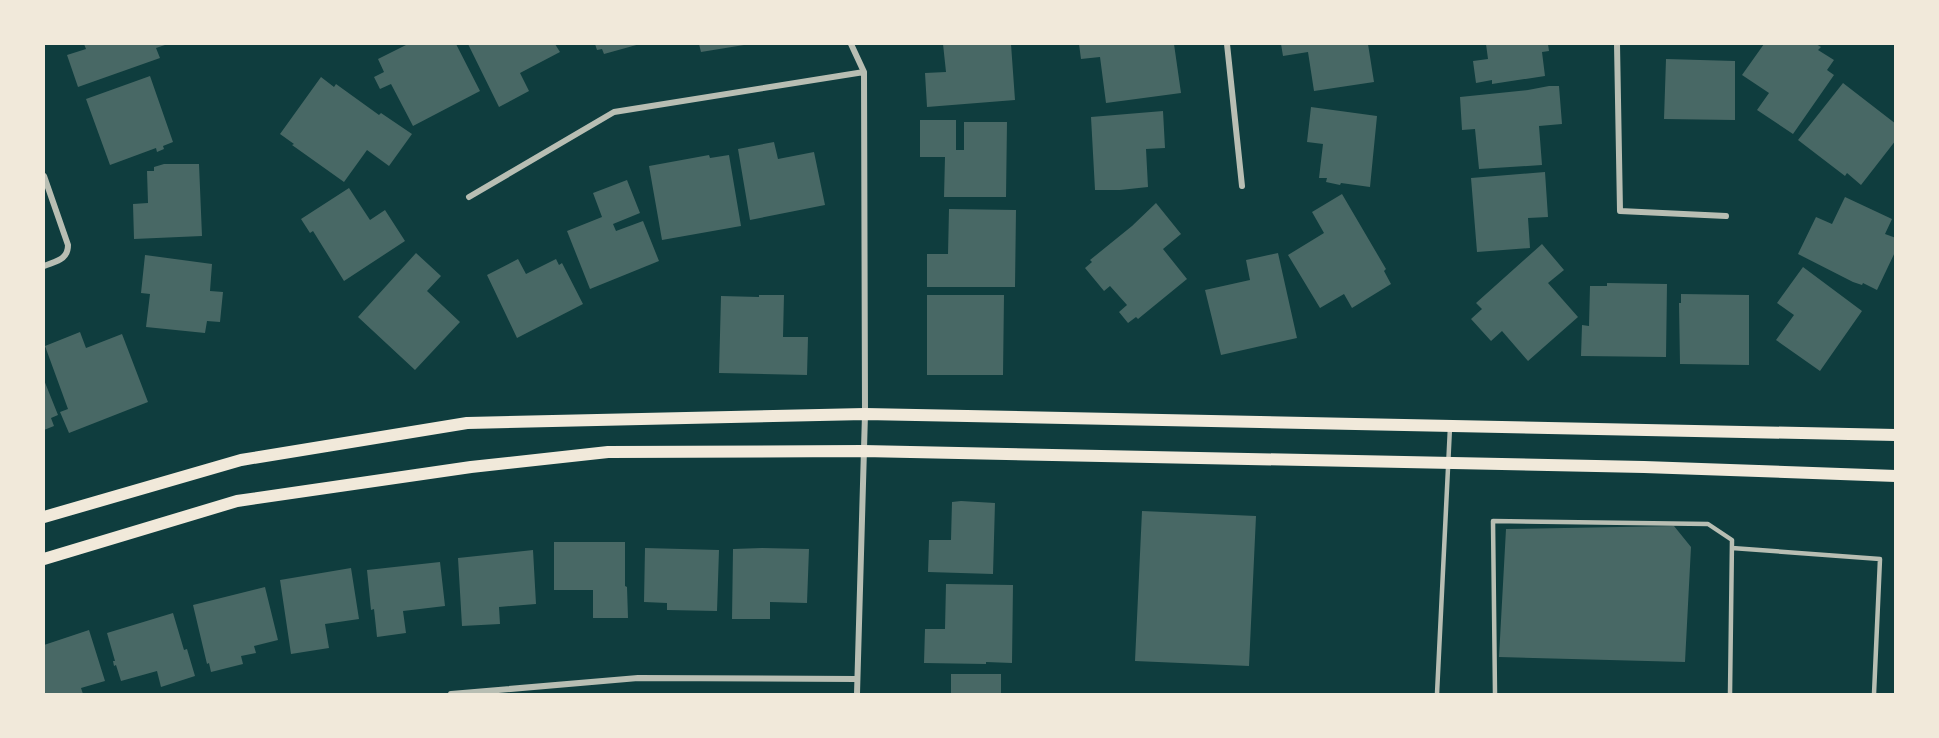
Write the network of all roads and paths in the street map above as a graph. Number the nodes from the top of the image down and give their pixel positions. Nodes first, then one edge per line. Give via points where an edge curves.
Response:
1 (851, 44) edge
2 (1227, 44) edge
3 (1617, 44) edge
4 (864, 72) junction
5 (44, 176) edge
6 (1242, 186) dead end
7 (469, 197) dead end
8 (1726, 216) dead end
9 (44, 266) edge
10 (865, 414) junction
11 (1450, 427) junction
12 (1896, 435) edge
13 (863, 451) junction
14 (1448, 463) junction
15 (1896, 476) edge
16 (44, 517) edge
17 (1732, 548) junction
18 (44, 559) edge
19 (856, 679) junction
20 (451, 694) edge
21 (857, 694) edge
22 (1437, 694) edge
23 (1495, 694) edge
24 (1730, 694) edge
25 (1874, 694) edge

1 - 4 street
2 - 6 street
3 - 8 street via 1620,211
4 - 7 street via 614,112
4 - 10 street
5 - 9 street via 68,245 63,258
10 - 11 main road
10 - 13 street
10 - 16 main road via 467,423 241,460
11 - 12 main road
11 - 14 lane
13 - 14 main road
13 - 18 main road via 608,452 471,467 237,501
13 - 19 street
14 - 15 main road
14 - 22 lane
17 - 23 lane via 1732,540 1708,524 1493,521
17 - 24 lane
17 - 25 lane via 1880,559
19 - 20 street via 638,678
19 - 21 street

